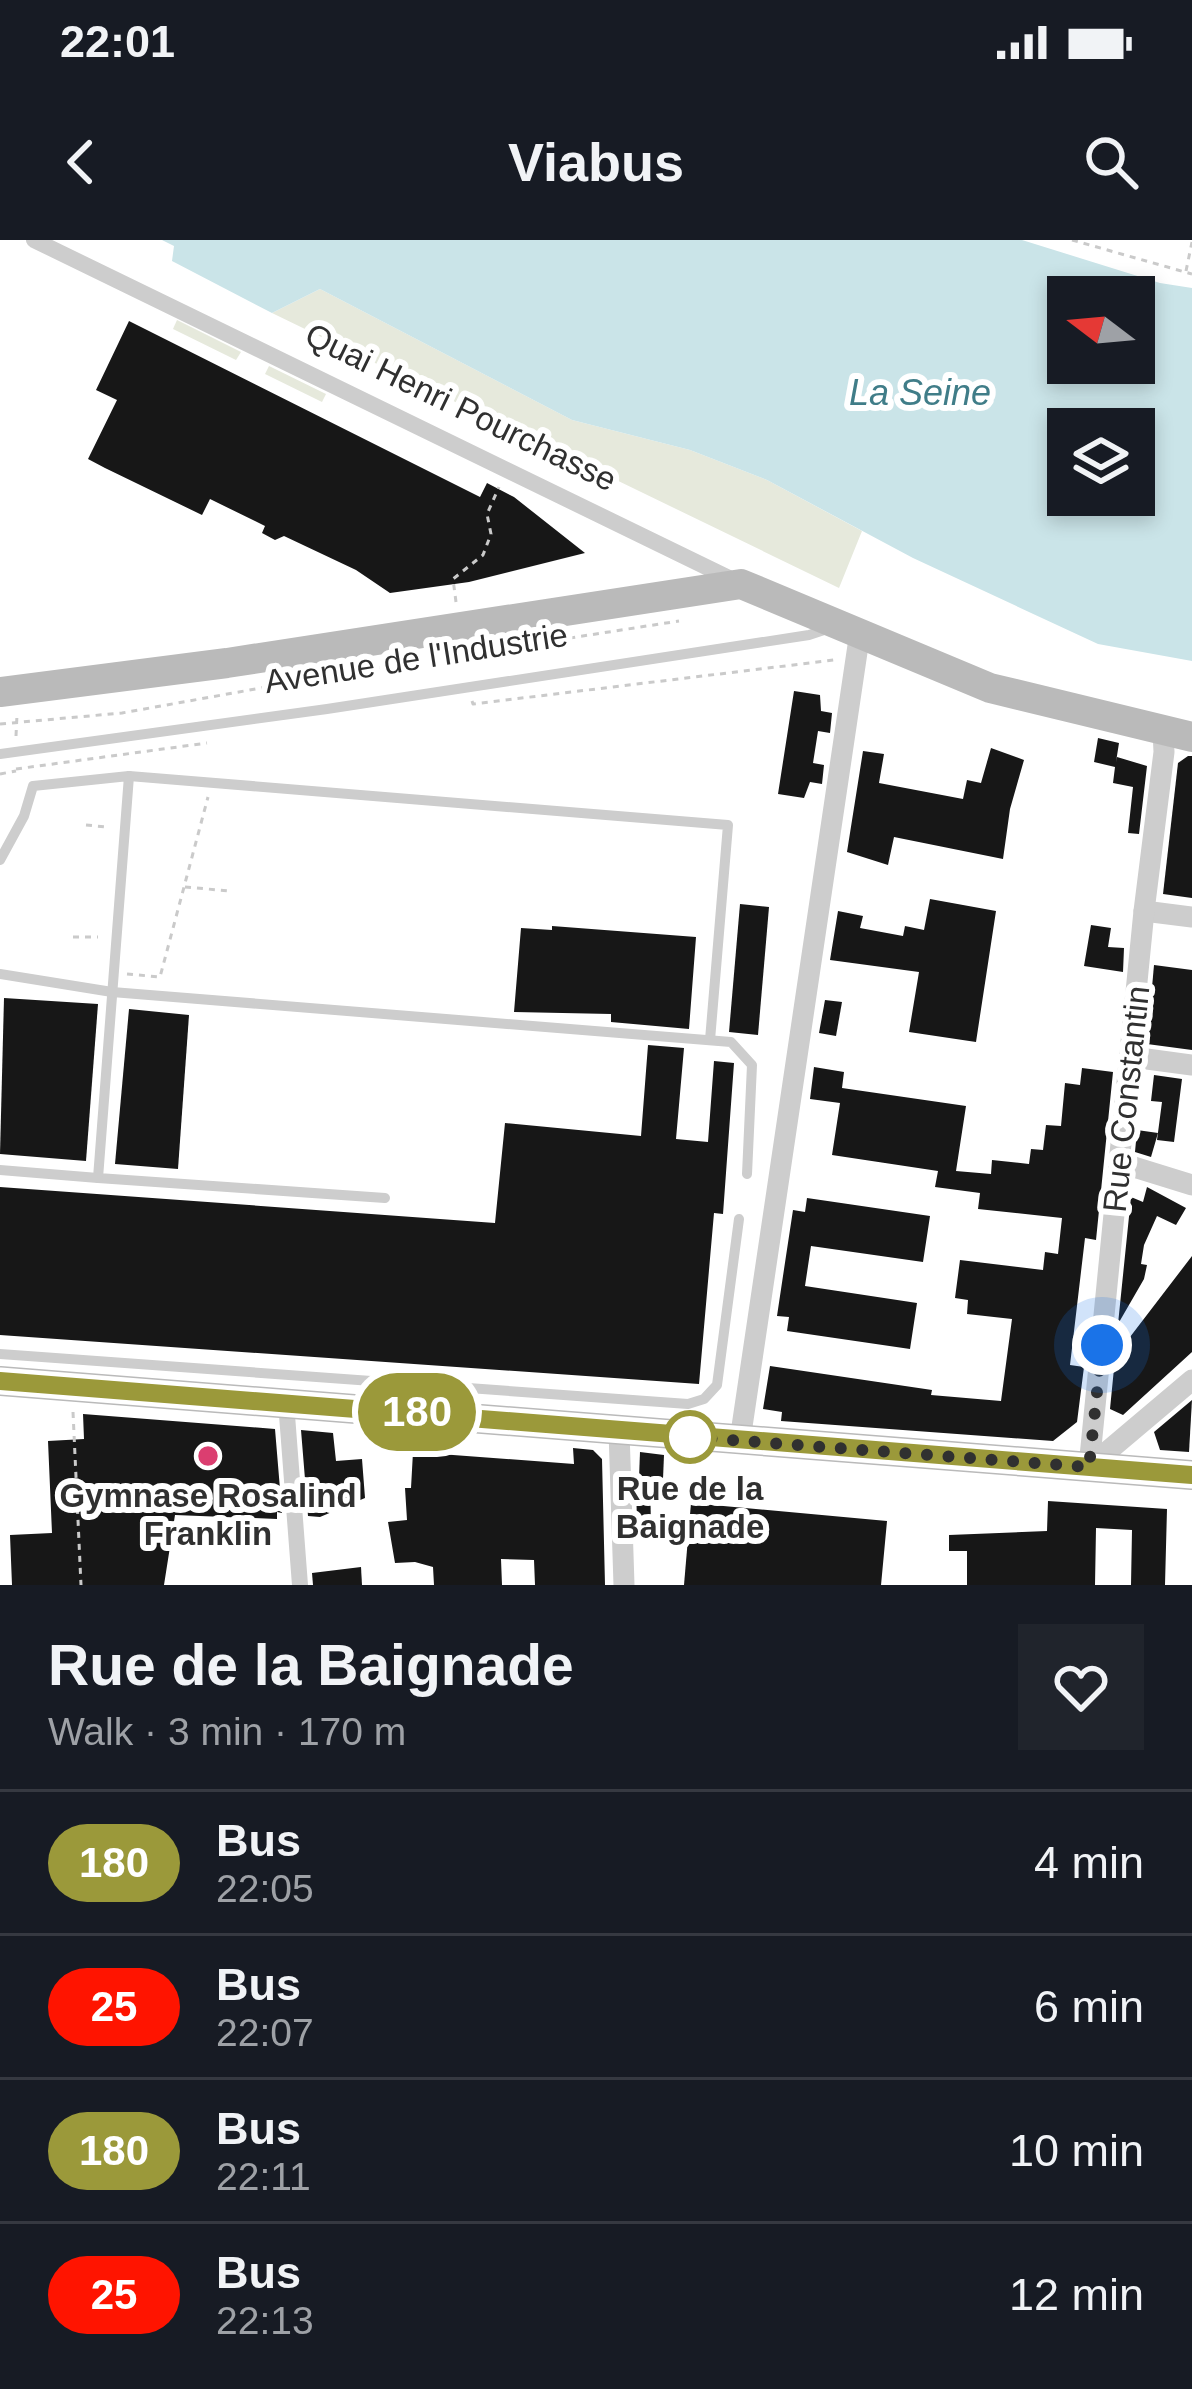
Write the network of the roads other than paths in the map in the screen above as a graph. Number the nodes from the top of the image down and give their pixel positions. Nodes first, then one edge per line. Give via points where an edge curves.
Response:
1 (34, 240) edge
2 (741, 584) junction
3 (852, 639) junction
4 (0, 692) edge
5 (1177, 734) edge
6 (0, 754) edge
7 (129, 776) junction
8 (0, 860) edge
9 (1144, 911) junction
10 (1192, 917) edge
11 (0, 974) edge
12 (112, 992) junction
13 (710, 1040) junction
14 (1132, 1057) junction
15 (1192, 1065) edge
16 (1120, 1163) junction
17 (0, 1170) edge
18 (747, 1174) dead end
19 (98, 1178) junction
20 (1192, 1184) edge
21 (385, 1198) dead end
22 (739, 1219) dead end
23 (0, 1354) edge
24 (1192, 1380) edge
25 (0, 1381) edge
26 (286, 1402) junction
27 (619, 1431) junction
28 (740, 1440) junction
29 (1089, 1467) junction
30 (1192, 1475) edge
31 (301, 1585) edge
32 (625, 1585) edge

1 - 2 street, Quai Henri Pourchasse
2 - 3 main road, Quai Henri Pourchasse
2 - 4 main road, Avenue de l'Industrie
3 - 5 main road, Quai Henri Pourchasse via 990,688
3 - 6 lane, Avenue de l'Industrie via 809,635
3 - 28 street
5 - 9 street, Rue Constantin via 1164,752
7 - 8 lane via 33,787
7 - 12 lane
7 - 13 lane via 728,825
9 - 10 street
9 - 14 street, Rue Constantin
11 - 12 lane
12 - 13 lane
12 - 19 lane
13 - 18 lane via 731,1042 752,1065
14 - 15 street
14 - 16 street, Rue Constantin
16 - 20 street
16 - 29 street, Rue Constantin
17 - 19 lane
19 - 21 lane
22 - 23 lane via 717,1385 688,1404
24 - 29 street
25 - 26 main road
26 - 27 main road
26 - 31 street
27 - 28 main road
27 - 32 street
28 - 29 main road
29 - 30 main road

